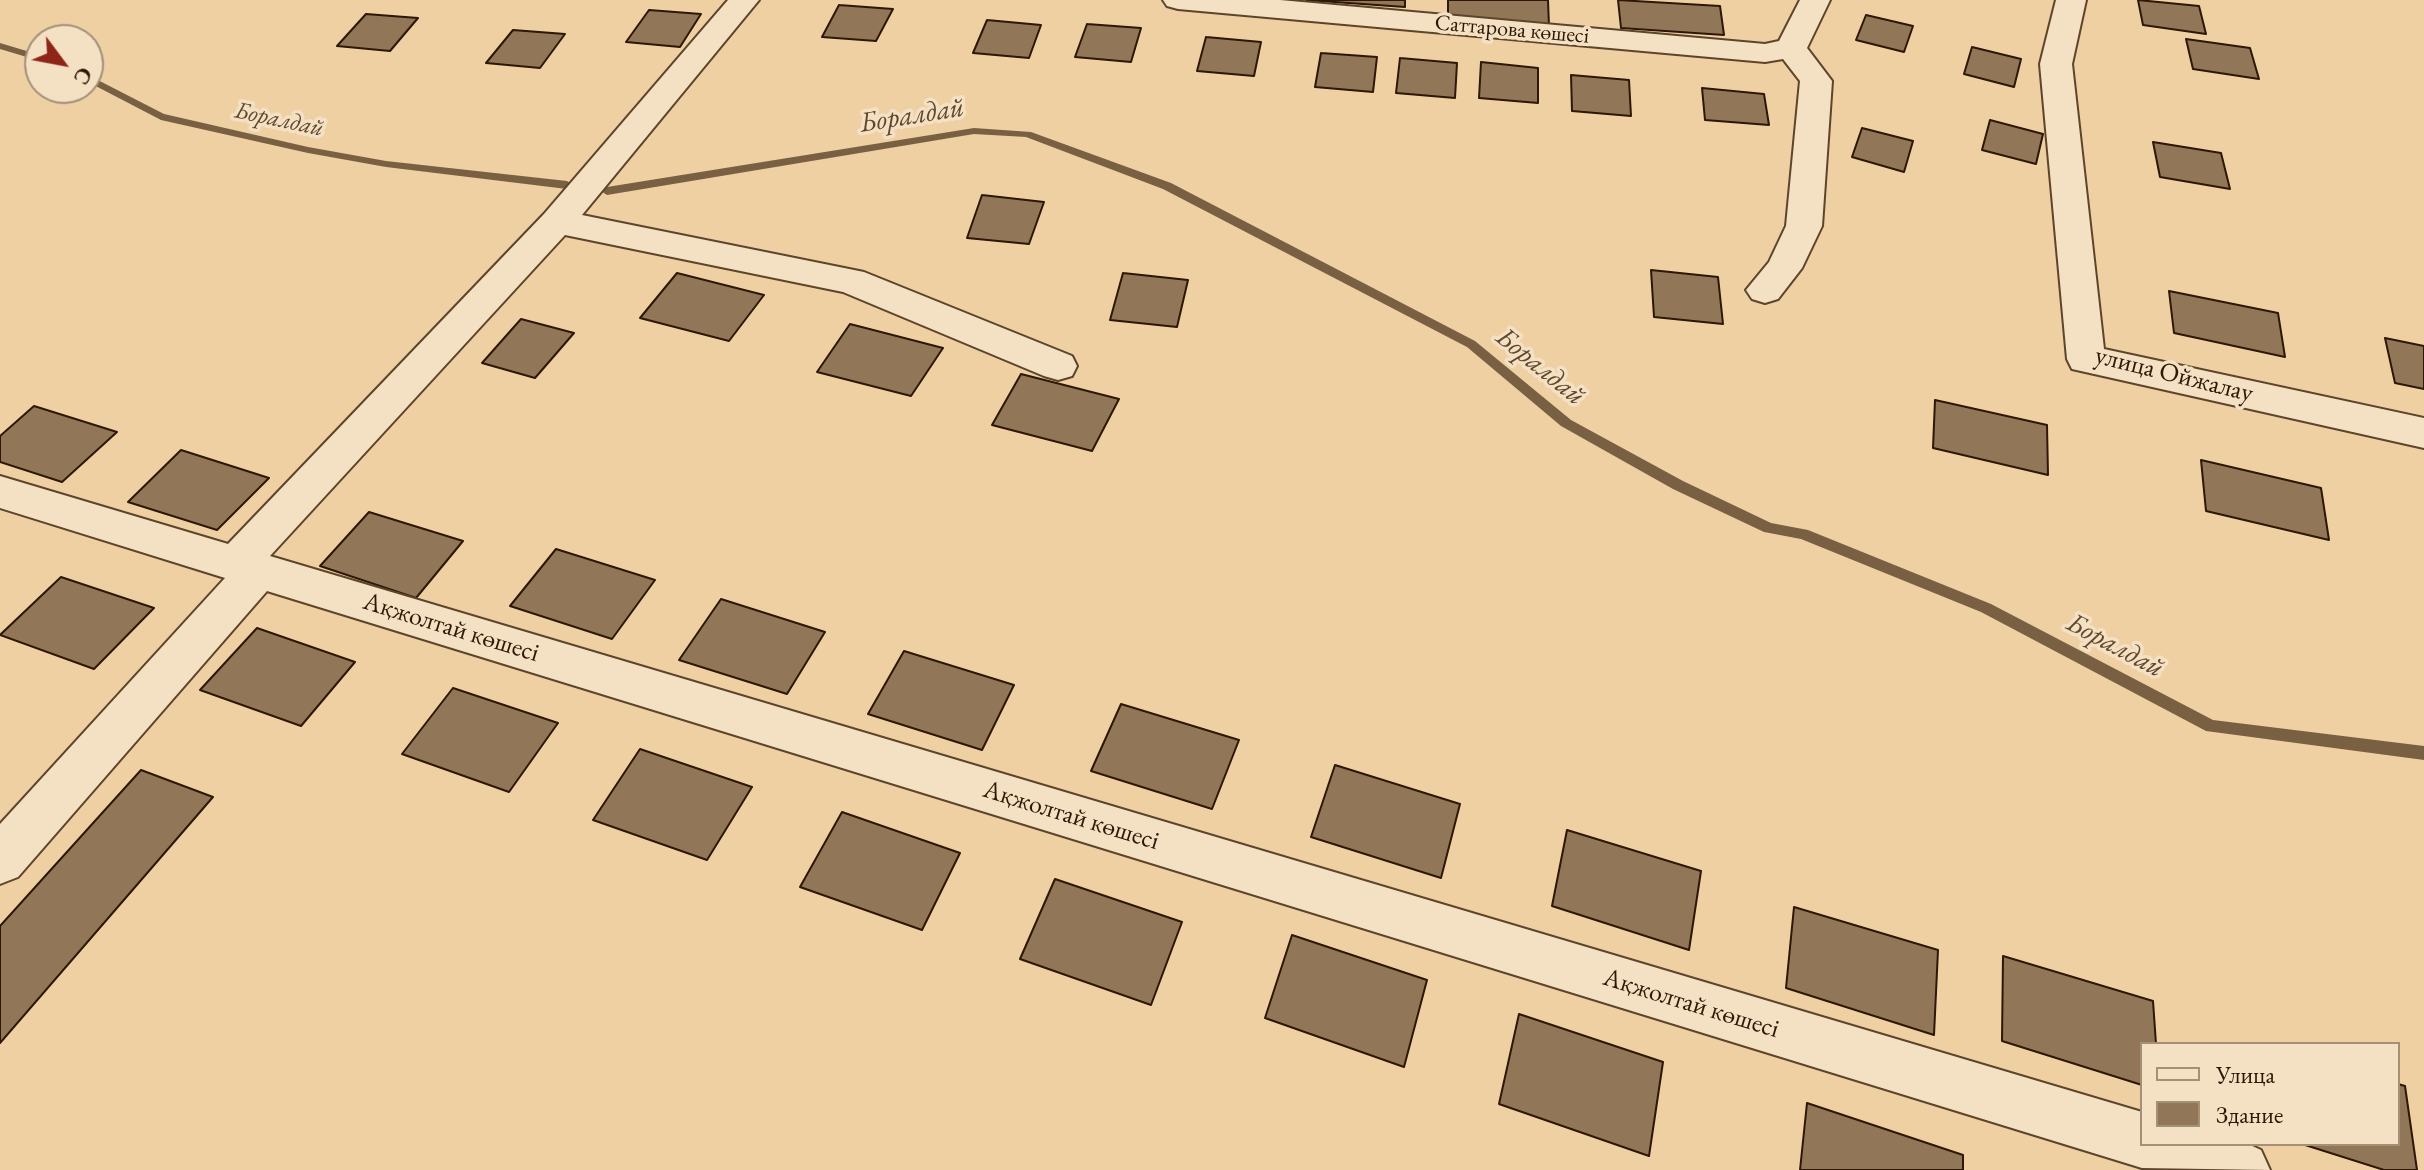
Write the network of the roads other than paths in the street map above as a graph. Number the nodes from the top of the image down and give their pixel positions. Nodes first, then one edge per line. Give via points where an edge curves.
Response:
1 (744, 0) edge
2 (1178, 0) edge
3 (1815, 0) edge
4 (2071, 0) edge
5 (1791, 48) junction
6 (557, 222) junction
7 (1765, 290) dead end
8 (1058, 366) dead end
9 (2424, 433) edge
10 (0, 492) edge
11 (248, 567) junction
12 (0, 860) edge
13 (2140, 1139) edge
14 (2163, 1146) edge
15 (2241, 1170) edge

1 - 6 street
2 - 5 street, Саттарова көшесі via 1765,53
3 - 5 street
4 - 9 street, улица Ойжалау via 2056,64 2086,359
5 - 7 street via 1816,81 1804,226 1784,268
6 - 8 street via 851,281
6 - 11 street
10 - 11 street, Ақжолтай көшесі
11 - 12 street
11 - 13 street, Ақжолтай көшесі
14 - 15 street

